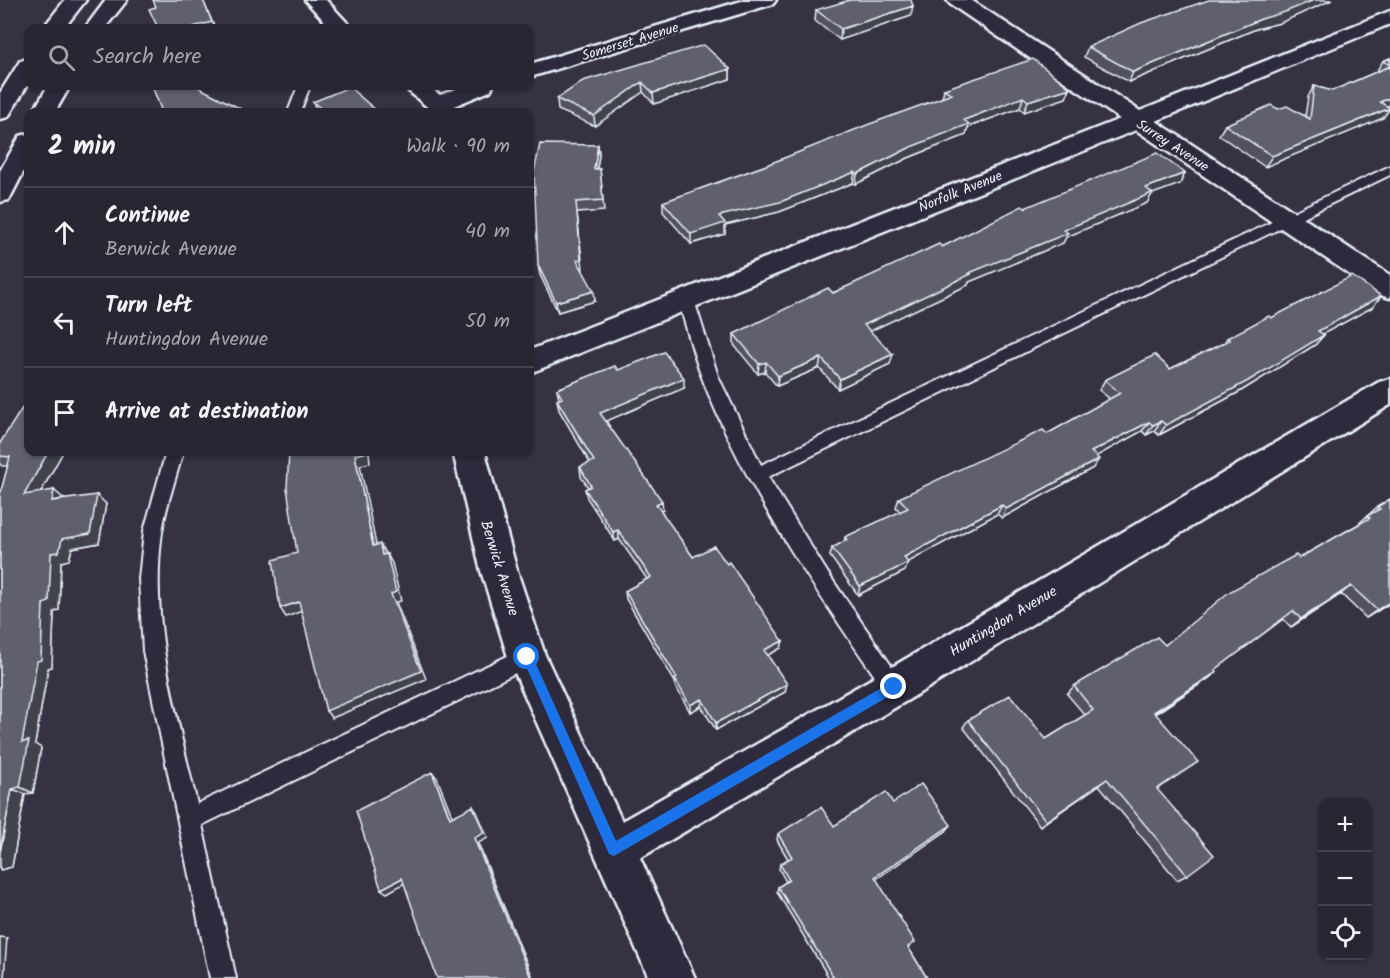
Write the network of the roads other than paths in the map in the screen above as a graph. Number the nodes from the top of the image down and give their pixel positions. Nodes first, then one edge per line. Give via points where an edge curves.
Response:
1 (75, 0) edge
2 (117, 0) edge
3 (315, 0) edge
4 (766, 0) edge
5 (957, 0) edge
6 (1390, 17) edge
7 (56, 24) edge
8 (98, 24) edge
9 (338, 24) edge
10 (534, 70) edge
11 (24, 73) edge
12 (57, 90) edge
13 (302, 90) edge
14 (419, 90) edge
15 (475, 90) edge
16 (46, 108) edge
17 (296, 108) edge
18 (443, 108) edge
19 (0, 112) edge
20 (1137, 121) junction
21 (24, 149) edge
22 (1390, 170) edge
23 (0, 194) edge
24 (1287, 219) junction
25 (1390, 288) edge
26 (686, 300) junction
27 (534, 360) edge
28 (1390, 390) edge
29 (173, 456) edge
30 (470, 456) edge
31 (756, 475) junction
32 (527, 657) junction
33 (894, 687) junction
34 (190, 819) junction
35 (614, 849) junction
36 (223, 978) edge
37 (672, 978) edge

1 - 7 street
2 - 8 street
3 - 9 street
4 - 10 street, Somerset Avenue
5 - 20 street, Surrey Avenue
6 - 20 street, Norfolk Avenue
11 - 19 street
12 - 16 street
13 - 17 lane
14 - 18 street
15 - 18 street
20 - 24 street, Surrey Avenue
20 - 26 street, Norfolk Avenue
21 - 23 street
22 - 24 lane
24 - 25 street, Surrey Avenue
24 - 31 lane
26 - 27 street, Norfolk Avenue
26 - 31 lane via 713,384
28 - 33 street, Huntingdon Avenue
29 - 34 lane via 153,531 149,589 153,651
30 - 32 street, Berwick Avenue via 499,571
31 - 33 lane
32 - 34 lane
32 - 35 street, Berwick Avenue
33 - 35 street, Huntingdon Avenue
34 - 36 lane
35 - 37 street, Berwick Avenue

